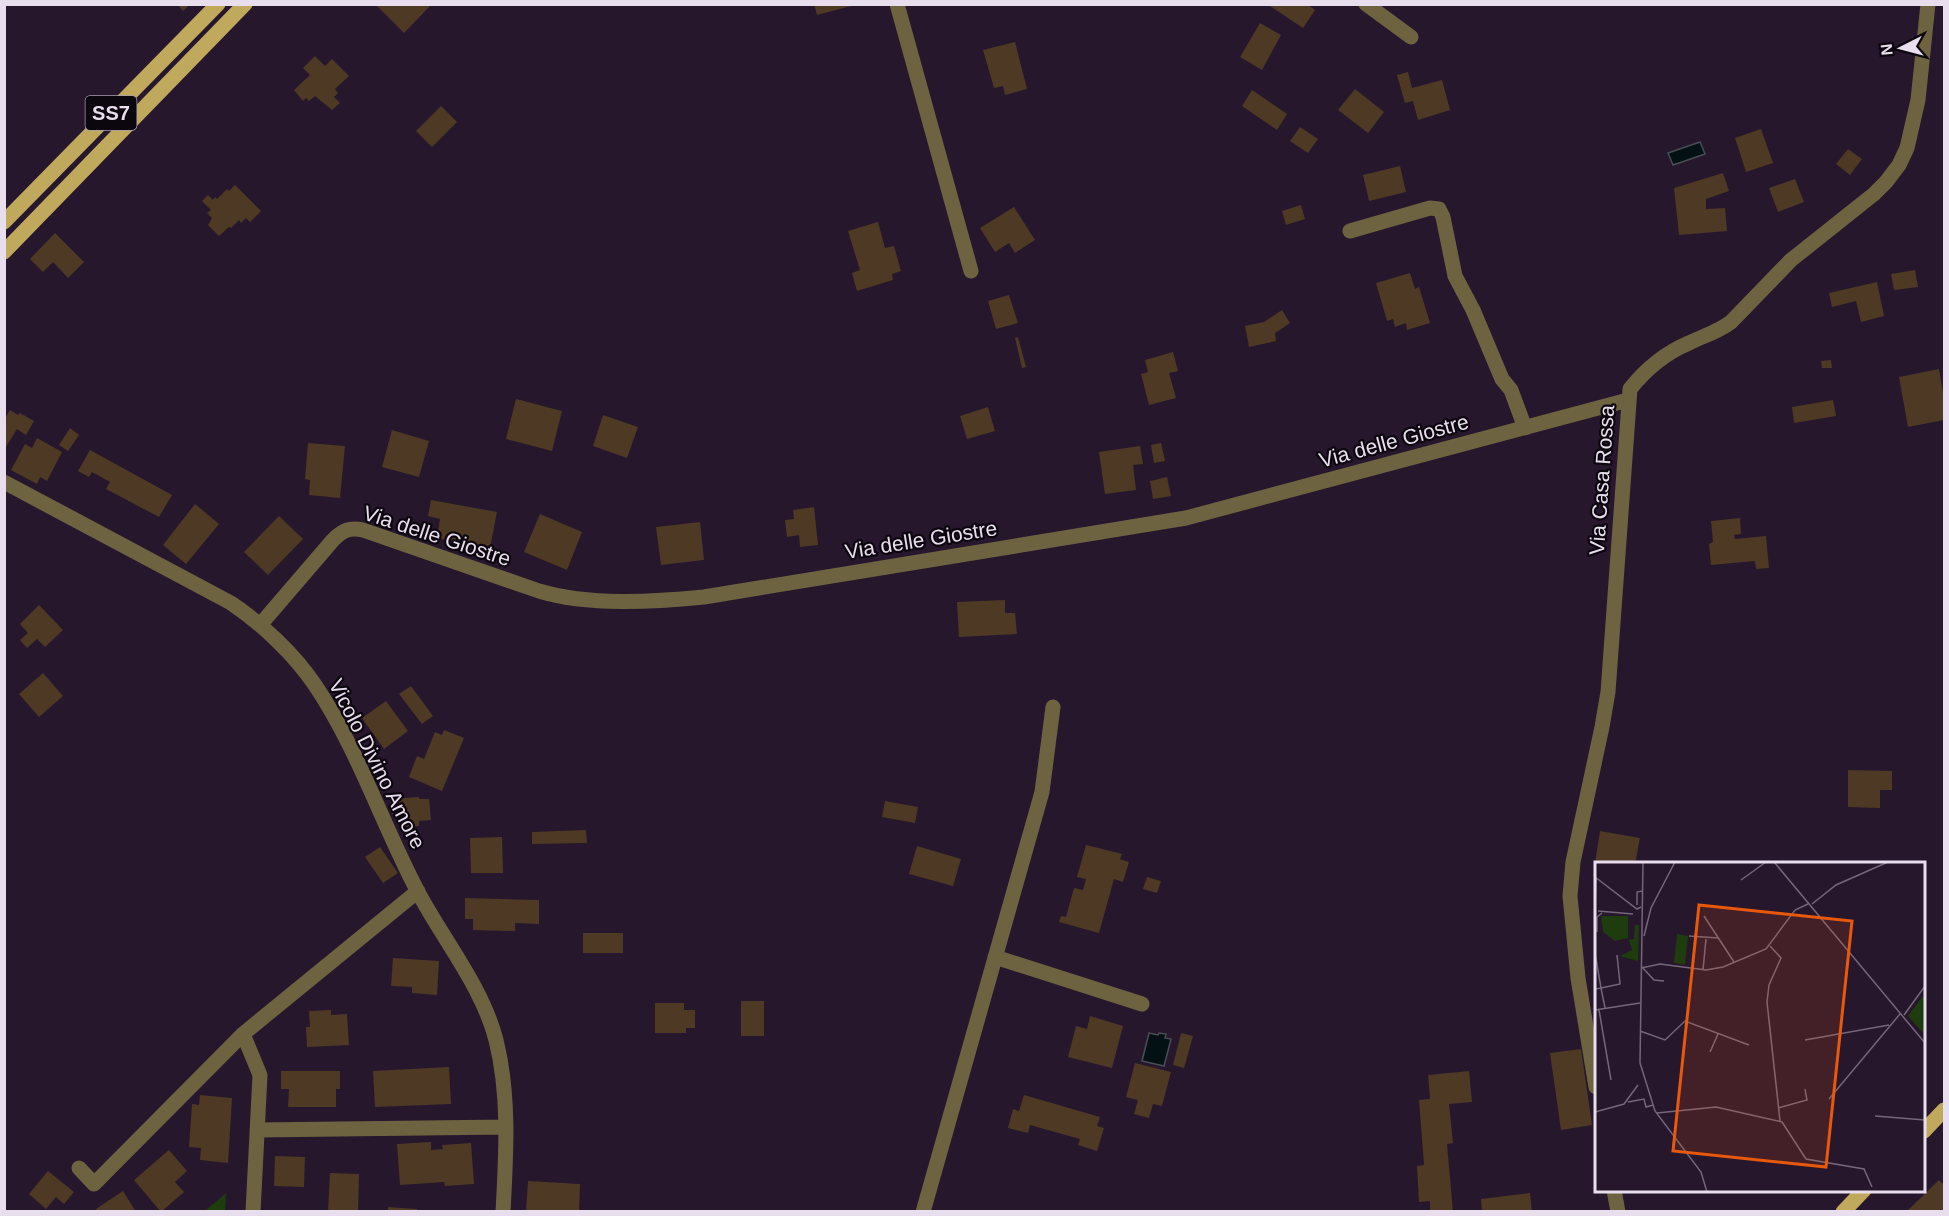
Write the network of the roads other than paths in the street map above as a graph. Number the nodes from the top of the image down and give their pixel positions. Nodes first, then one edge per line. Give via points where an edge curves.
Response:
1 (218, 4) edge
2 (245, 4) edge
3 (897, 4) edge
4 (1366, 4) edge
5 (1928, 4) edge
6 (1411, 37) dead end
7 (4, 222) edge
8 (1350, 231) dead end
9 (4, 252) edge
10 (971, 271) dead end
11 (1628, 400) junction
12 (1525, 428) junction
13 (4, 482) edge
14 (260, 625) junction
15 (1053, 707) dead end
16 (418, 891) junction
17 (995, 957) junction
18 (1142, 1004) dead end
19 (243, 1034) junction
20 (1595, 1081) edge
21 (1944, 1110) edge
22 (506, 1127) junction
23 (1925, 1129) edge
24 (257, 1130) junction
25 (79, 1168) dead end
26 (1614, 1192) edge
27 (1863, 1192) edge
28 (253, 1212) edge
29 (503, 1212) edge
30 (923, 1212) edge
31 (1618, 1212) edge
32 (1843, 1212) edge

1 - 7 main road, SS7
2 - 9 main road, SS7
3 - 10 street
4 - 6 street
5 - 11 street, Via Casa Rossa via 1916,111 1906,148 1891,176 1791,260 1731,322 1656,362 1630,389
8 - 12 street via 1438,209 1455,276 1502,379 1511,390
11 - 12 street, Via delle Giostre
11 - 20 street, Via Casa Rossa via 1608,692 1573,862 1570,896 1578,978
12 - 14 street, Via delle Giostre via 1186,518 704,597 598,601 566,598 363,530 348,529 333,540
13 - 14 street, Vicolo Divino Amore via 221,597
14 - 16 street, Vicolo Divino Amore via 314,683 335,718
15 - 17 street via 1042,792
16 - 19 street
16 - 22 street, Vicolo Divino Amore via 466,971 491,1025 502,1078
17 - 18 street
17 - 30 street
19 - 24 street via 260,1075
19 - 25 street via 94,1184
21 - 23 main road
22 - 24 street
22 - 29 street, Vicolo Divino Amore
24 - 28 street
26 - 31 street
27 - 32 main road

